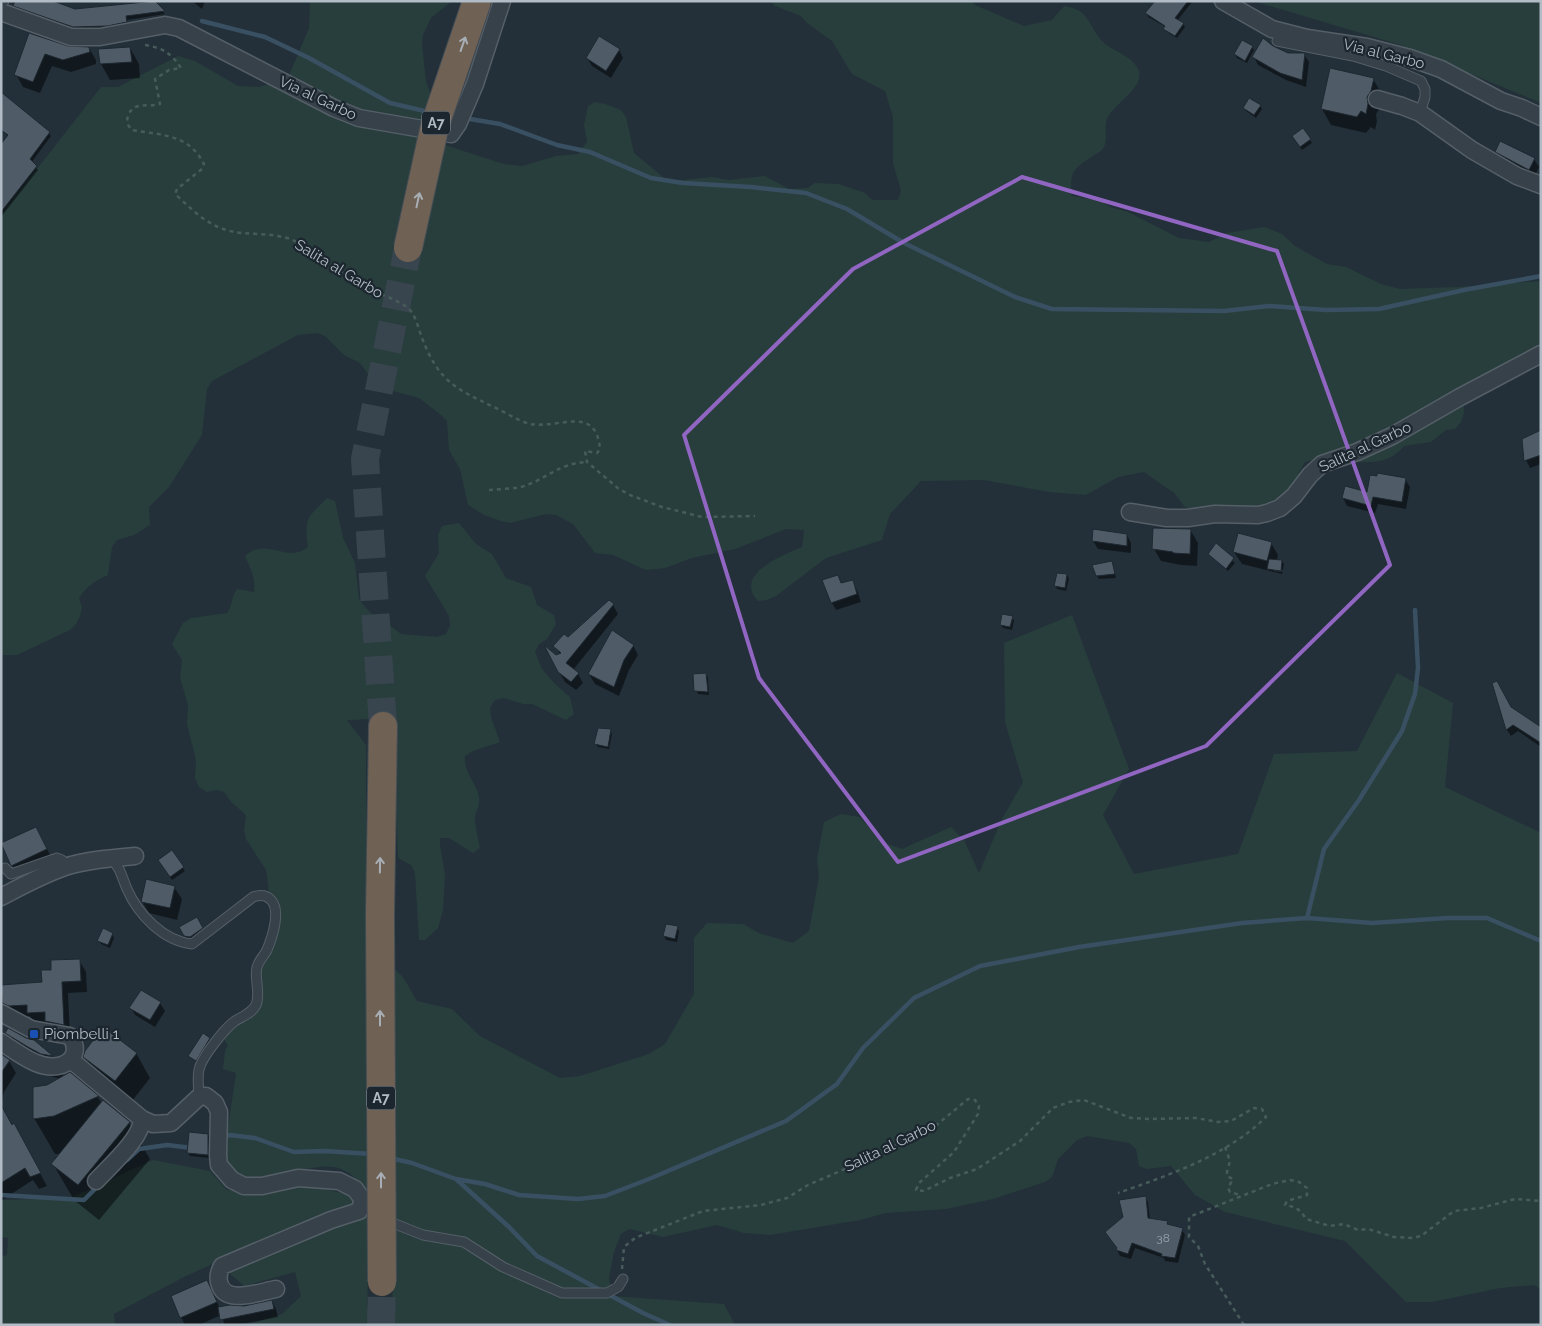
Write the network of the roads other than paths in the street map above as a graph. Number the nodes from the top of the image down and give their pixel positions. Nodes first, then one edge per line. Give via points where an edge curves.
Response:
1 (4, 1) edge
2 (478, 1) edge
3 (502, 1) edge
4 (1223, 1) edge
5 (1, 4) edge
6 (1, 12) edge
7 (1278, 41) dead end
8 (1377, 99) dead end
9 (1420, 114) junction
10 (1541, 117) edge
11 (1541, 185) edge
12 (408, 248) tunnel mouth
13 (1541, 354) edge
14 (1130, 512) dead end
15 (383, 726) tunnel mouth
16 (135, 856) dead end
17 (110, 859) junction
18 (67, 867) junction
19 (5, 868) dead end
20 (1, 897) edge
21 (1, 1013) edge
22 (1, 1042) edge
23 (71, 1060) junction
24 (199, 1097) junction
25 (142, 1119) junction
26 (96, 1181) dead end
27 (359, 1211) junction
28 (623, 1278) road end
29 (382, 1282) tunnel mouth
30 (276, 1289) dead end

1 - 5 lane
12 -> 2 highway, A7, bridge via 435,125
3 - 6 street, Via al Garbo via 475,84 458,124 450,134 359,118 178,28 165,25 100,37 71,37
4 - 10 street, Via al Garbo via 1272,29 1410,58
7 - 9 lane via 1353,56 1421,81 1425,97
8 - 9 street
9 - 11 street via 1472,150
13 - 14 street, Salita al Garbo via 1392,436 1322,464 1294,496 1280,508 1267,513 1167,518
29 -> 15 highway, A7, bridge via 380,914
16 - 17 street
17 - 18 street
17 - 24 lane via 115,862 128,891 155,927 184,943 192,944 253,897 265,896 275,905 274,927 257,969 255,1005 248,1015 227,1028 213,1045 198,1070
18 - 19 lane via 57,858 11,874
18 - 20 street via 34,879
21 - 23 street via 31,1029 70,1036 74,1045
22 - 23 street via 45,1066 61,1065
23 - 25 street
24 - 25 street via 171,1123 153,1124
24 - 27 street via 206,1096 215,1103 219,1112 219,1165 232,1180 244,1186 262,1186 298,1178 339,1181 355,1189 363,1200
25 - 26 street via 136,1136
27 - 28 lane via 423,1235 464,1242 503,1267 562,1293 607,1293 618,1287
27 - 30 street via 222,1266 218,1274 220,1286 227,1294 236,1296

